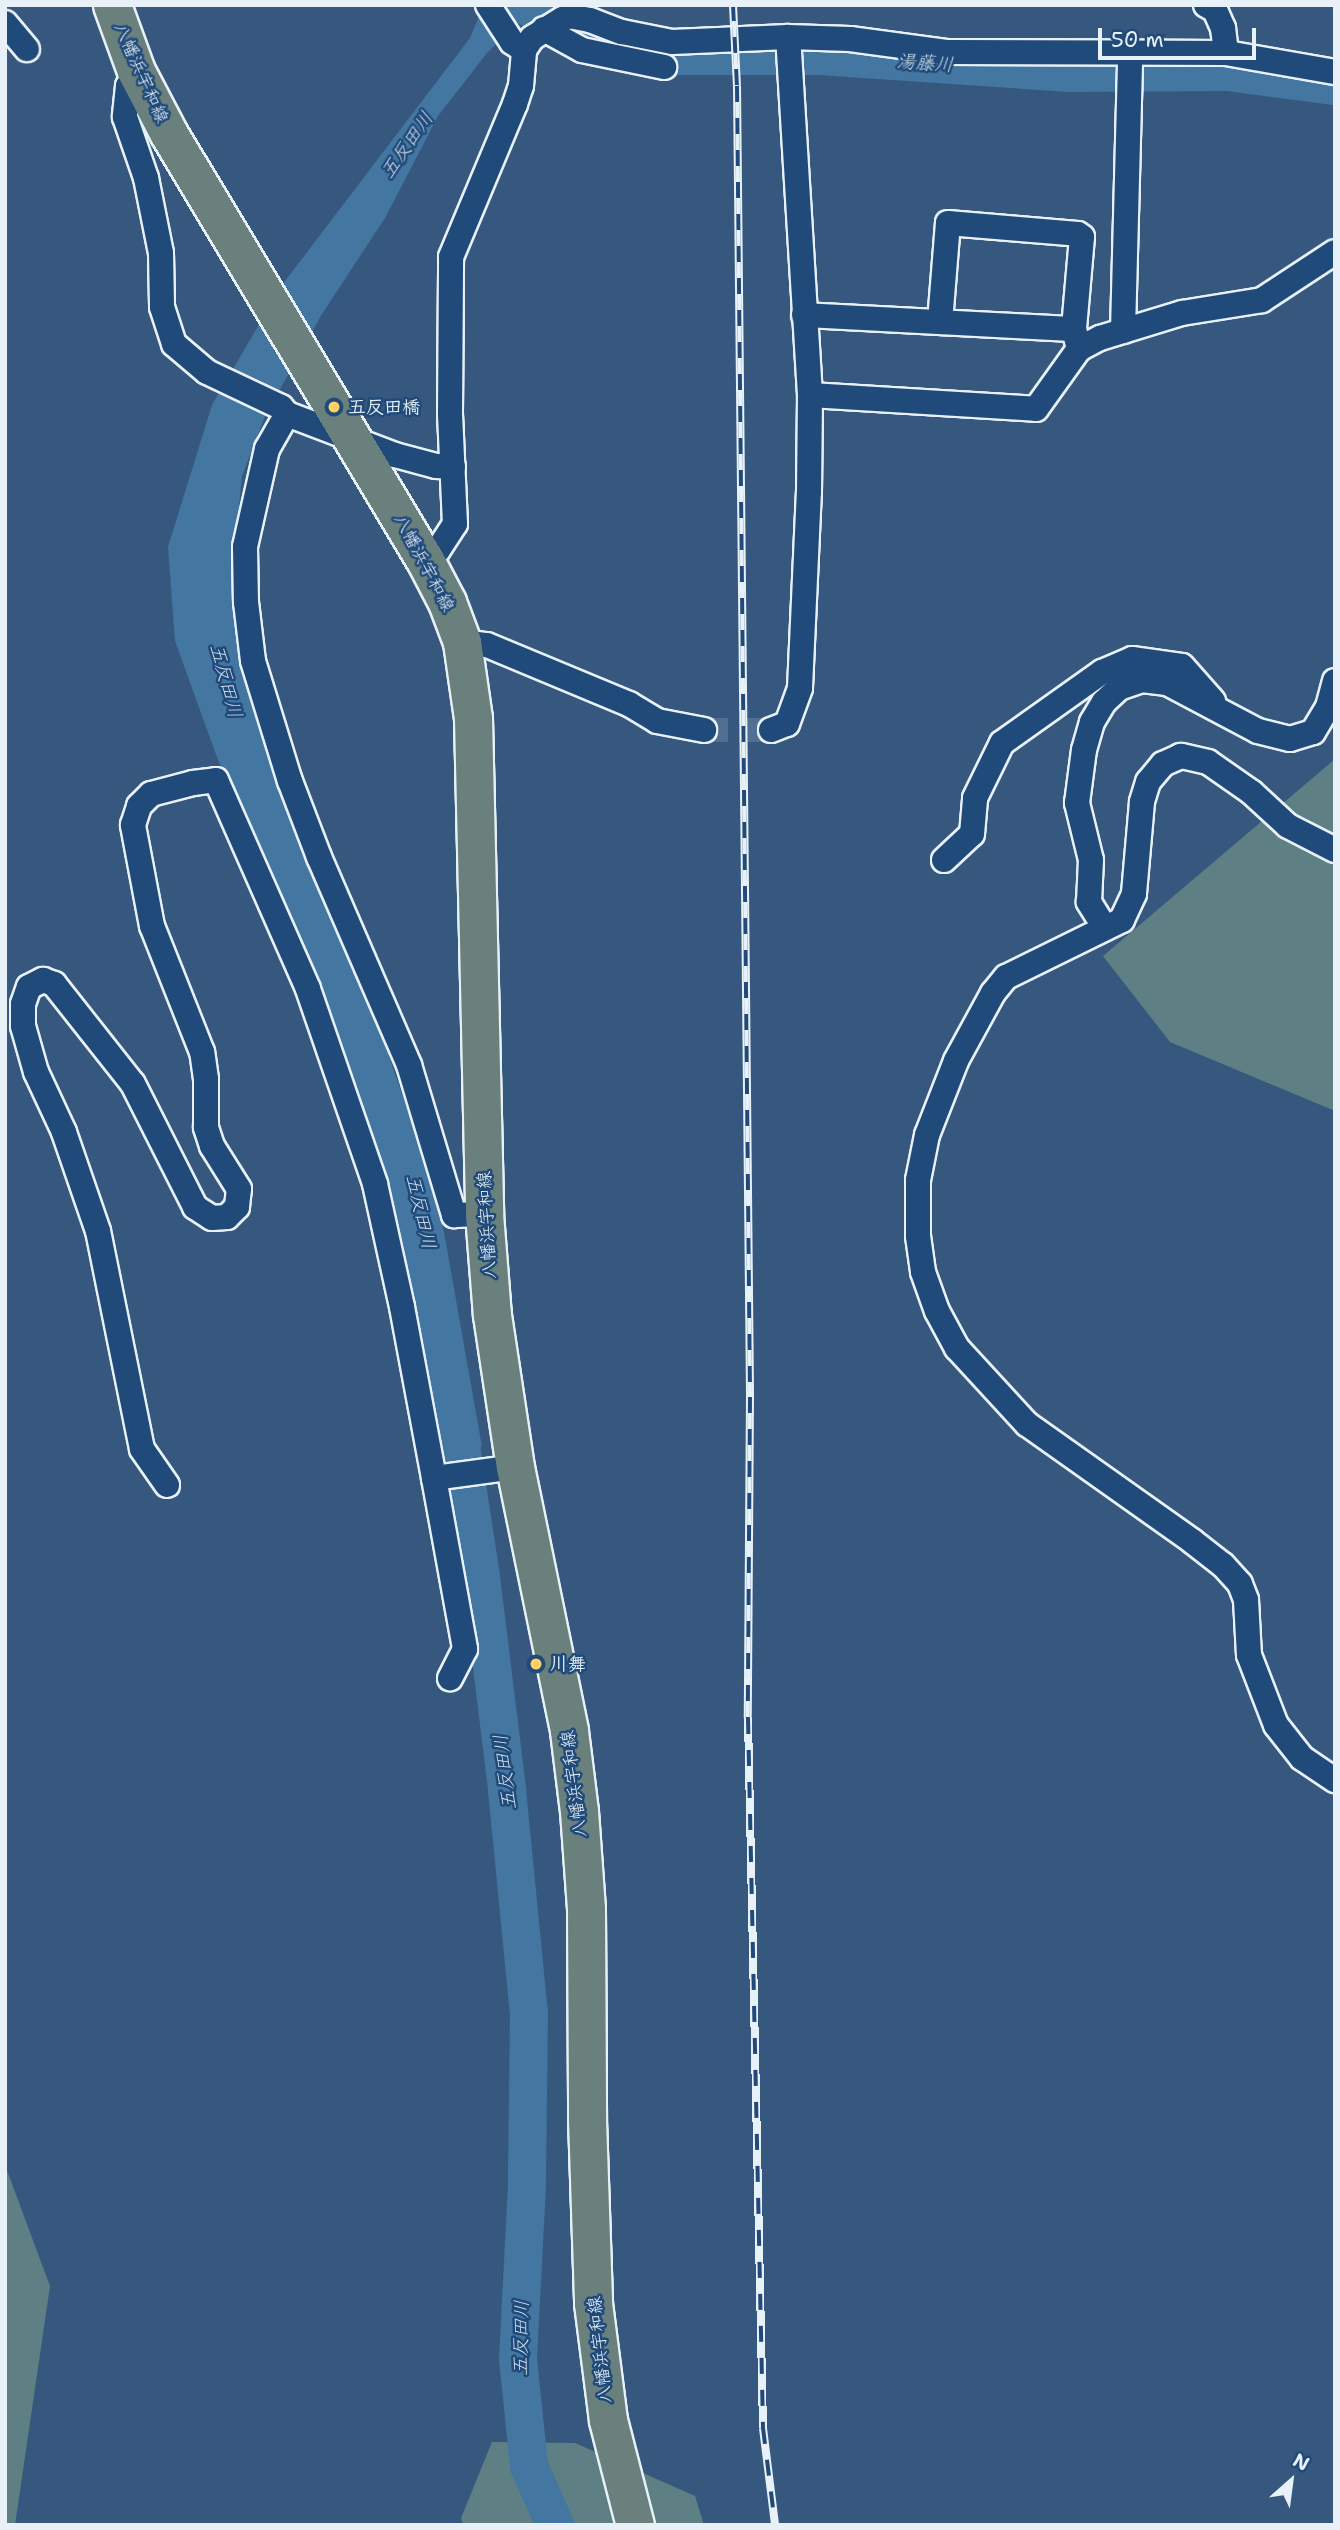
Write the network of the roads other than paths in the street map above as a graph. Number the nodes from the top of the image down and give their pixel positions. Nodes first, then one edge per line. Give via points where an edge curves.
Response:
1 (112, 5) edge
2 (488, 5) edge
3 (1206, 5) edge
4 (559, 19) edge
5 (5, 23) edge
6 (518, 46) junction
7 (27, 48) dead end
8 (788, 49) junction
9 (1226, 53) junction
10 (664, 67) dead end
11 (1130, 67) junction
12 (136, 71) junction
13 (1335, 72) edge
14 (1335, 252) edge
15 (804, 315) junction
16 (940, 322) junction
17 (1123, 331) junction
18 (1076, 339) junction
19 (810, 395) junction
20 (284, 410) junction
21 (354, 439) junction
22 (453, 467) junction
23 (424, 558) junction
24 (462, 642) junction
25 (1335, 681) edge
26 (1222, 712) junction
27 (704, 730) tunnel mouth
28 (771, 730) dead end
29 (1335, 850) edge
30 (944, 860) dead end
31 (1105, 928) junction
32 (484, 1214) junction
33 (505, 1469) junction
34 (438, 1477) junction
35 (167, 1485) dead end
36 (450, 1678) dead end
37 (1335, 1780) edge
38 (635, 2525) edge

1 - 12 main road, 八幡浜宇和線
2 - 6 street
3 - 9 street via 1215,10 1223,28
4 - 6 street
4 - 8 street via 672,42
4 - 10 street via 582,50
5 - 7 street
6 - 22 street via 521,86 450,257
8 - 11 street via 850,39
8 - 15 street
9 - 11 street
9 - 13 street
11 - 17 street
12 - 20 street via 128,86 125,117 146,178 161,253 162,307 174,344 207,372
12 - 21 main road, 八幡浜宇和線 via 169,134
14 - 17 street via 1262,300 1182,313
15 - 16 street
15 - 19 street
16 - 18 street
16 - 18 street via 948,223 1078,234 1082,237
17 - 18 street
18 - 19 street via 1036,409
19 - 28 street via 800,688 787,724
20 - 21 street
20 - 32 street via 267,449 245,548 253,661 319,857 409,1065 454,1216
21 - 22 street via 395,455
21 - 23 main road, 八幡浜宇和線
22 - 23 street via 456,524 438,550
23 - 24 main road, 八幡浜宇和線
24 - 27 street via 487,645 629,704 657,721
24 - 32 main road, 八幡浜宇和線 via 475,757
25 - 26 street via 1328,707 1313,732 1290,738 1258,731
26 - 30 street via 1182,666 1132,659 1102,672 1002,743 975,798 972,834
26 - 31 street via 1167,683 1142,680 1119,688 1092,722 1077,803 1091,860 1089,902
29 - 31 street via 1288,826 1208,762 1181,756 1163,764 1148,782 1134,894 1122,920
31 - 37 street via 1006,977 962,1050 927,1135 918,1180 923,1272 957,1348 1027,1424 1192,1541 1240,1584 1246,1600 1249,1655 1276,1725 1302,1758
32 - 33 main road, 八幡浜宇和線
33 - 34 street
33 - 38 main road, 八幡浜宇和線 via 550,1629 579,1811 586,1909 593,2303 608,2420
34 - 35 street via 375,1184 308,989 216,780 151,794 139,806 133,825 152,926 202,1052 206,1127 212,1146 239,1189 237,1207 227,1217 212,1218 195,1207 133,1084 54,984 43,980 29,987 23,1004 23,1026 36,1072 64,1132 97,1231 142,1449
34 - 36 street via 466,1649

